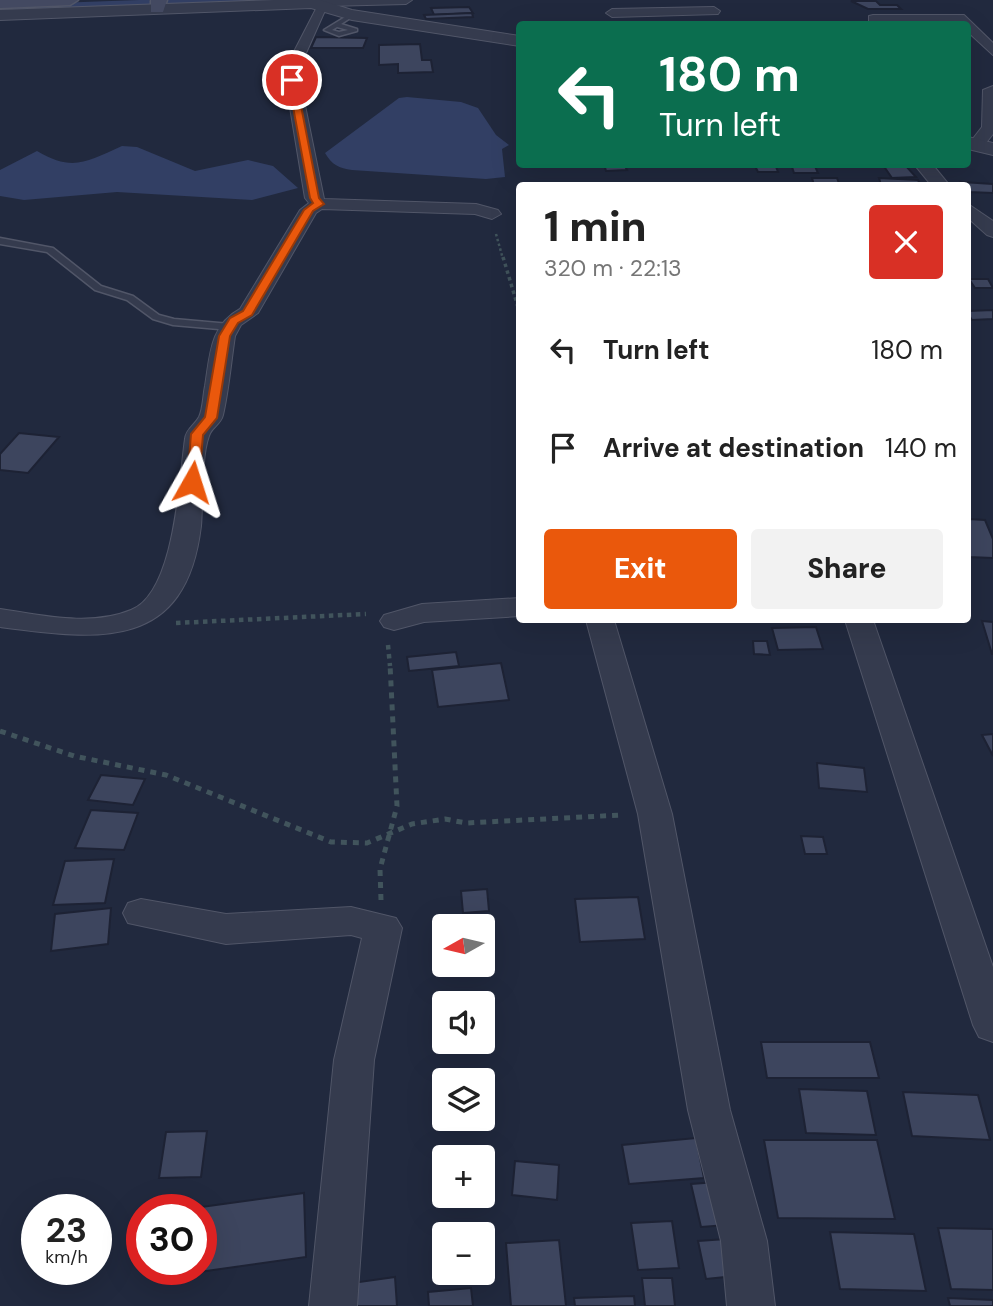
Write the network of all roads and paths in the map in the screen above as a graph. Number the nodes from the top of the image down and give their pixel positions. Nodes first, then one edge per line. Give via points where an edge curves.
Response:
1 (70, 0) edge
2 (406, 0) edge
3 (696, 0) edge
4 (0, 2) edge
5 (158, 4) edge
6 (318, 6) junction
7 (612, 13) dead end
8 (0, 15) edge
9 (352, 15) junction
10 (873, 19) dead end
11 (942, 21) edge
12 (963, 21) edge
13 (338, 25) dead end
14 (971, 29) edge
15 (516, 40) edge
16 (993, 51) edge
17 (989, 90) dead end
18 (979, 145) edge
19 (926, 168) edge
20 (938, 182) edge
21 (319, 204) junction
22 (492, 214) joint
23 (971, 214) edge
24 (993, 230) edge
25 (0, 241) edge
26 (516, 302) edge
27 (230, 327) junction
28 (516, 607) edge
29 (144, 616) junction
30 (0, 618) edge
31 (394, 621) junction
32 (601, 623) edge
33 (860, 623) edge
34 (0, 731) edge
35 (654, 814) junction
36 (389, 834) junction
37 (141, 914) dead end
38 (383, 929) junction
39 (993, 1025) edge
40 (333, 1306) edge
41 (751, 1306) edge

1 - 4 main road
2 - 6 street
3 - 7 street via 719,13
5 - 6 street
5 - 8 street
6 - 9 street
6 - 21 street via 291,71 314,198
9 - 13 lane
9 - 15 street
10 - 11 street
11 - 12 street
14 - 16 street
17 - 18 street via 990,127
19 - 20 street
21 - 22 street via 476,209
21 - 27 street via 309,210 248,313
22 - 26 path
23 - 24 street
25 - 27 lane via 50,250 97,288 130,298 156,317
27 - 29 street via 224,336 211,418 197,434 182,555 172,585
28 - 31 street via 422,613
29 - 30 street via 103,626
29 - 31 path via 186,624 371,613
31 - 36 path via 387,639 397,806
32 - 35 street
33 - 39 street
34 - 36 path via 74,756 166,775 331,842 366,844
35 - 36 path via 466,822 445,819 412,824
35 - 41 street via 709,1110 744,1241
36 - 38 path via 380,869
37 - 38 street via 226,929 351,921
38 - 40 street via 354,1060

